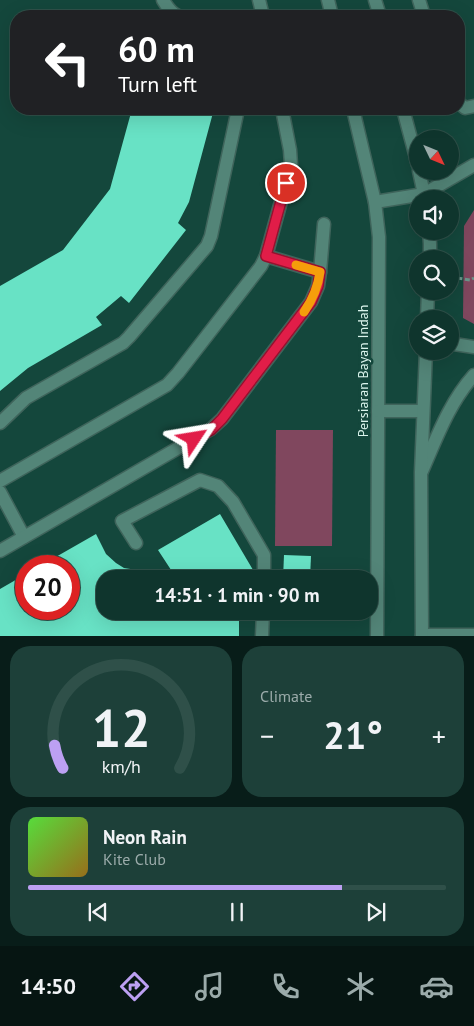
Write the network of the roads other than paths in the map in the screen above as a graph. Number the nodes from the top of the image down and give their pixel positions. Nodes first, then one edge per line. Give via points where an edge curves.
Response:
1 (237, 115) edge
2 (283, 115) edge
3 (354, 115) edge
4 (406, 115) edge
5 (409, 130) edge
6 (474, 166) edge
7 (435, 190) edge
8 (409, 198) edge
9 (375, 202) junction
10 (324, 224) dead end
11 (266, 256) junction
12 (320, 272) junction
13 (459, 345) edge
14 (474, 347) edge
15 (426, 360) edge
16 (474, 375) edge
17 (378, 411) junction
18 (423, 411) junction
19 (0, 423) edge
20 (421, 472) junction
21 (0, 480) edge
22 (0, 492) edge
23 (24, 537) junction
24 (136, 543) dead end
25 (0, 551) edge
26 (264, 570) edge
27 (263, 620) edge
28 (474, 635) edge
29 (262, 636) edge
30 (377, 636) edge
31 (422, 636) edge

1 - 19 street via 207,246 123,343 26,398
2 - 11 street via 291,165
3 - 9 street, Persiaran Bayan Indah
4 - 5 street
6 - 7 street
8 - 9 street
9 - 17 street, Persiaran Bayan Indah via 379,237
10 - 12 street
11 - 12 street
11 - 21 street via 166,385
12 - 23 street via 311,302 211,430
13 - 14 street
15 - 18 street
16 - 20 street via 449,410
17 - 18 street
17 - 30 street, Persiaran Bayan Indah
18 - 20 street
20 - 31 street
22 - 23 street
23 - 25 street
24 - 26 street via 122,521 200,480 218,486 232,502 264,555
27 - 29 street
28 - 31 street

